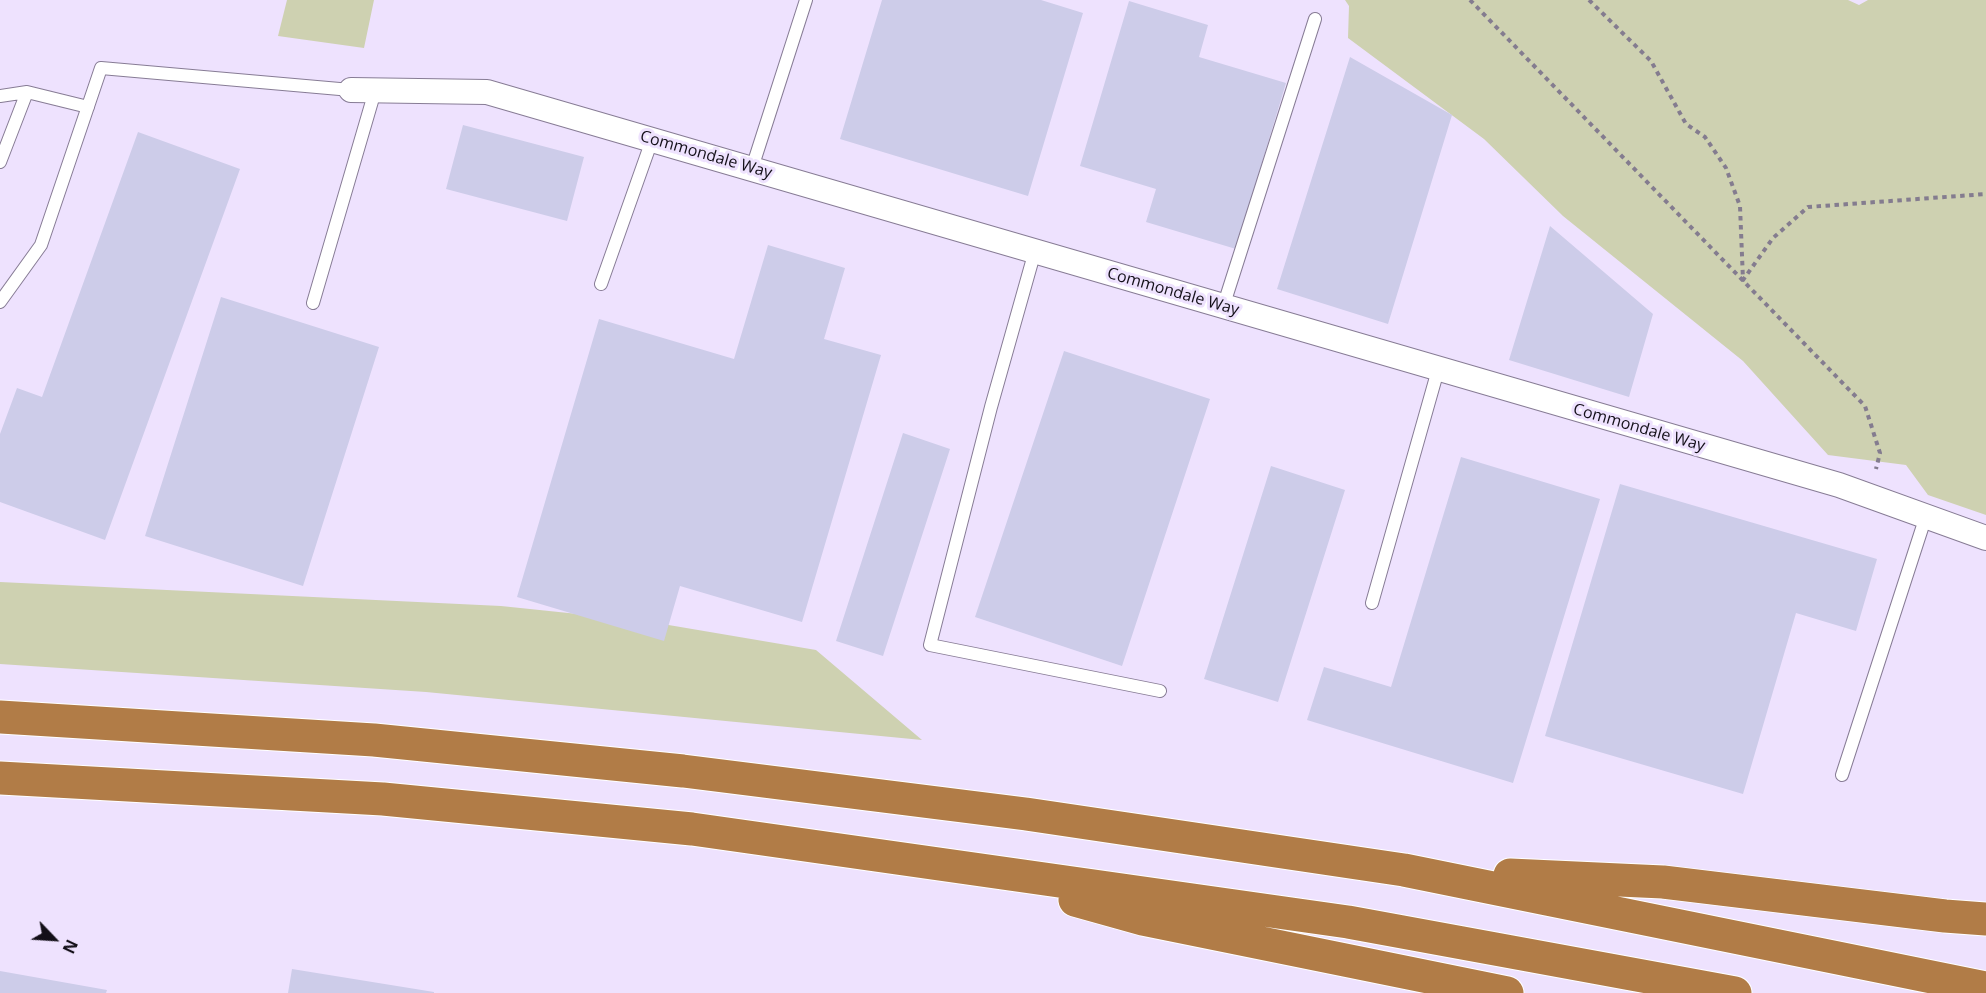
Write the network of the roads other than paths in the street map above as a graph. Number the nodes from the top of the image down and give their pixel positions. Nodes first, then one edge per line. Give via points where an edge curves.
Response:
1 (806, 0) edge
2 (1315, 19) dead end
3 (351, 90) joint
4 (375, 91) junction
5 (27, 92) junction
6 (0, 96) edge
7 (88, 107) junction
8 (652, 140) junction
9 (0, 162) edge
10 (752, 168) junction
11 (1035, 251) junction
12 (601, 284) dead end
13 (0, 302) edge
14 (313, 303) dead end
15 (1223, 307) junction
16 (1438, 370) junction
17 (1926, 516) junction
18 (1986, 538) edge
19 (1372, 603) dead end
20 (1160, 691) dead end
21 (0, 717) edge
22 (1842, 775) dead end
23 (0, 778) edge
24 (949, 864) junction
25 (1404, 870) junction
26 (1986, 919) edge
27 (1986, 988) edge
28 (1507, 993) edge
29 (1735, 993) edge

1 - 10 lane
2 - 15 lane
3 - 4 street, Commondale Way
3 - 7 lane via 101,68
4 - 8 street, Commondale Way via 487,92
4 - 14 lane
5 - 6 lane
5 - 7 lane
5 - 9 lane
7 - 13 lane via 41,245
8 - 10 street, Commondale Way
8 - 12 lane
10 - 11 street, Commondale Way
11 - 15 street, Commondale Way
11 - 20 lane via 930,645
15 - 16 street, Commondale Way
16 - 17 street, Commondale Way via 1839,485
16 - 19 lane
17 - 18 street, Commondale Way
17 - 22 lane
21 - 25 highway via 374,740 683,771 1026,814
23 - 24 highway via 395,800 692,829
24 - 28 highway via 1143,919
24 - 29 highway via 1348,922
25 - 26 highway via 1663,882
25 - 27 highway

